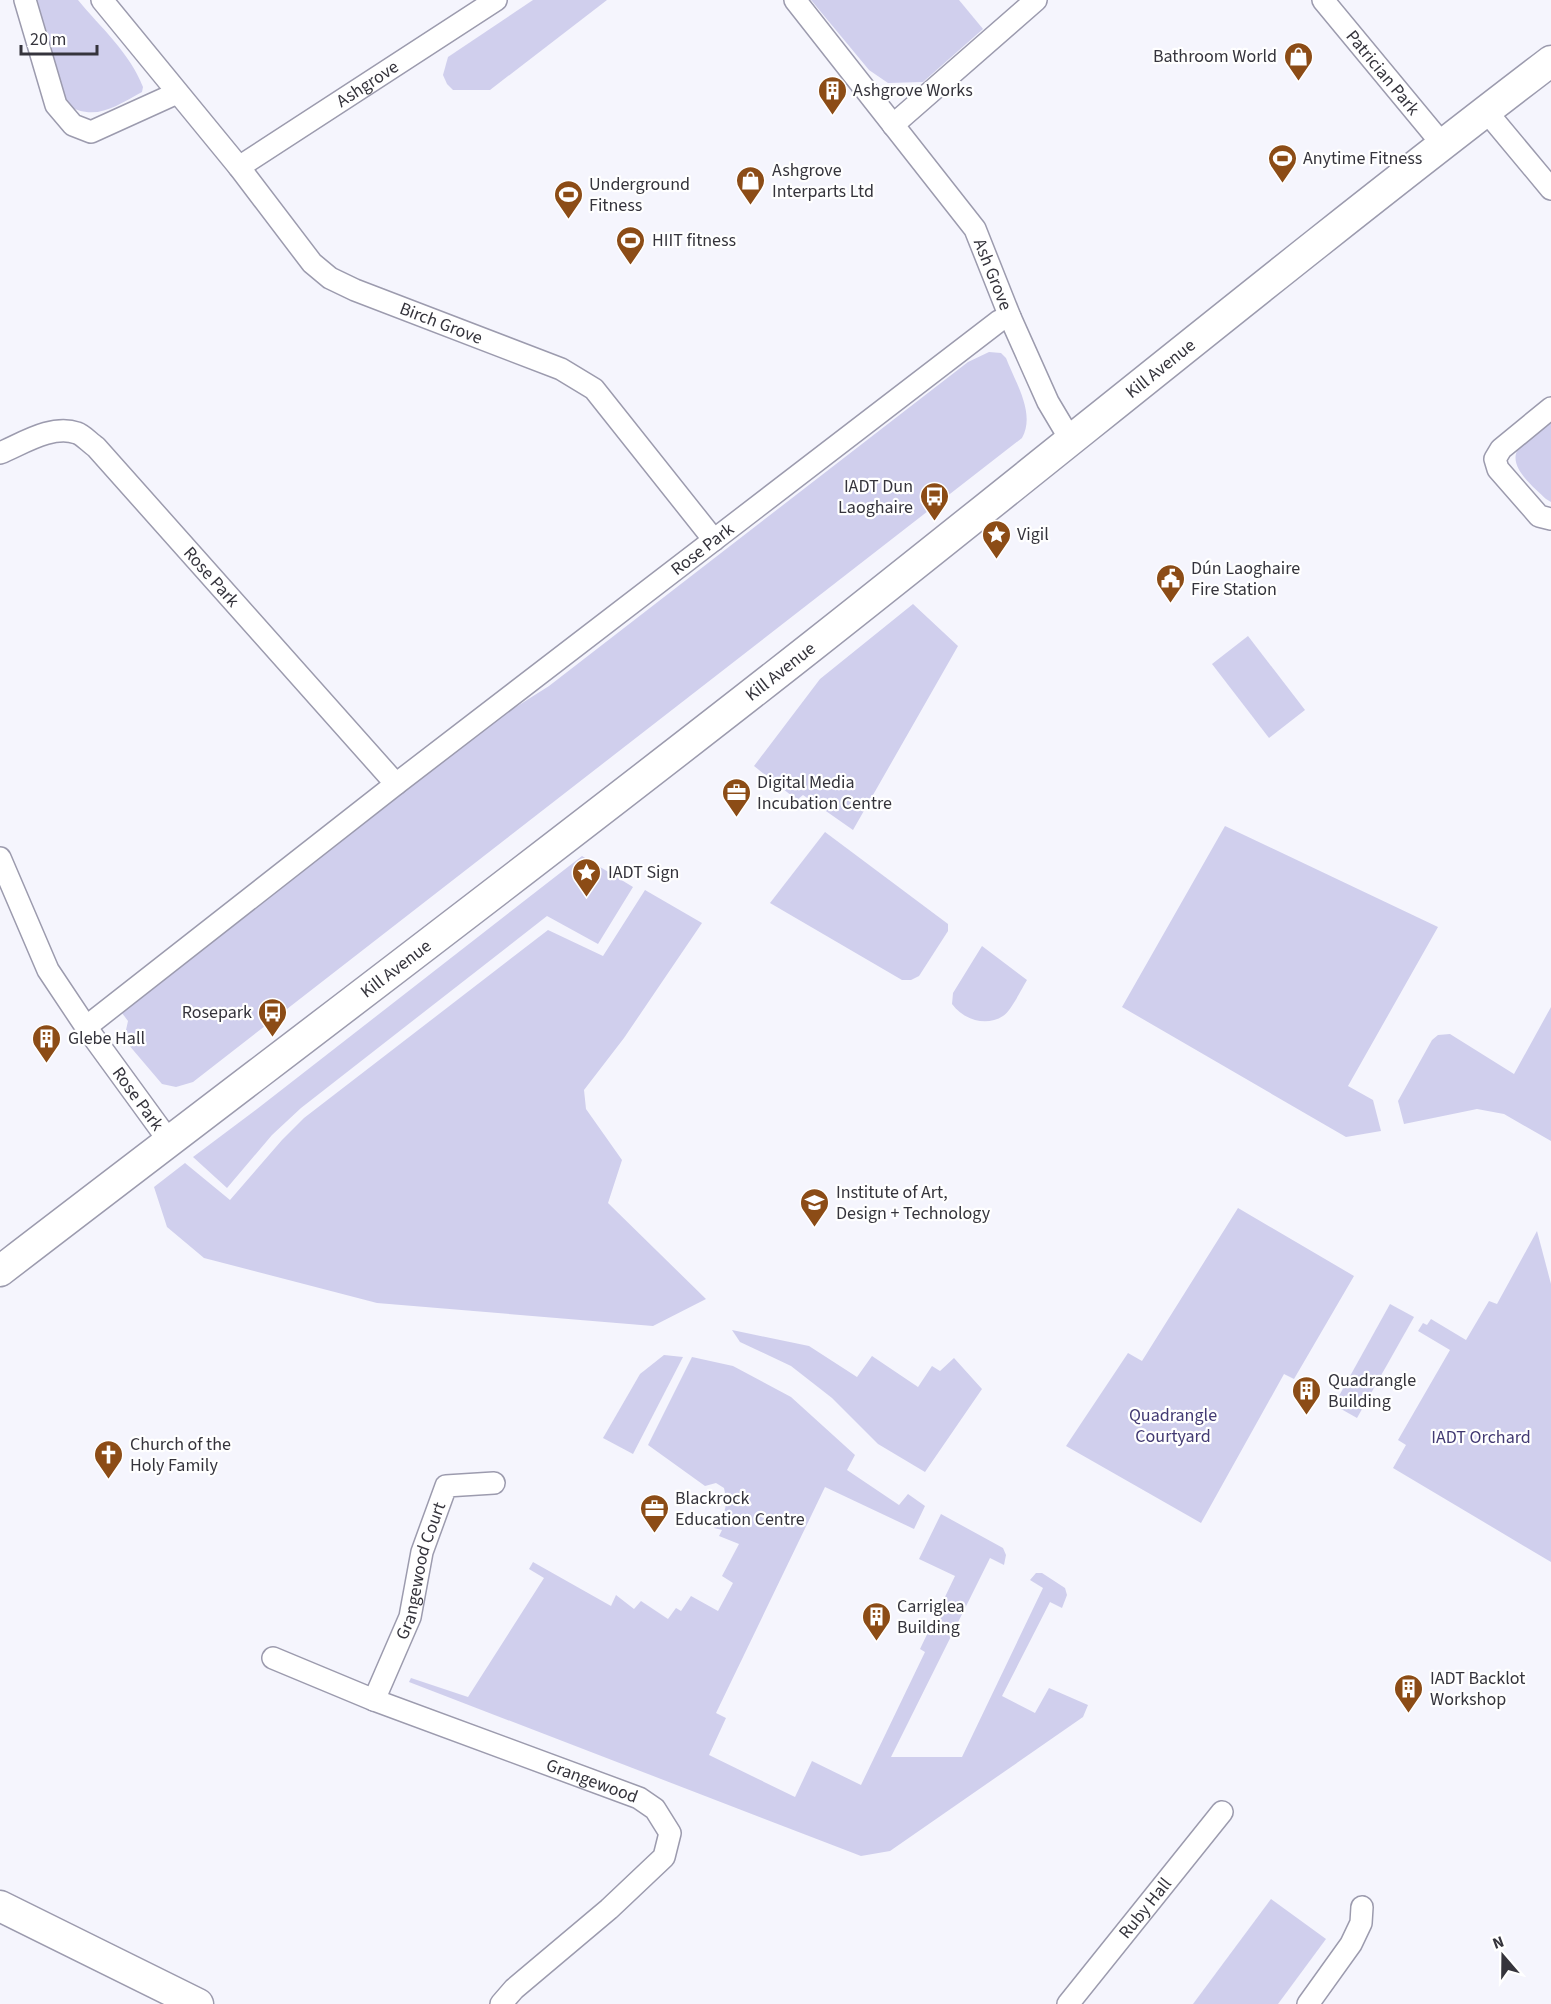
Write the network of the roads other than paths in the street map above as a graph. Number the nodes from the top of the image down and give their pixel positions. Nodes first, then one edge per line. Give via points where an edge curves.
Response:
1 (25, 0) edge
2 (102, 0) edge
3 (496, 0) edge
4 (795, 0) edge
5 (1036, 0) edge
6 (1323, 0) edge
7 (1551, 61) edge
8 (177, 93) junction
9 (1486, 111) junction
10 (893, 125) junction
11 (1443, 145) junction
12 (239, 167) junction
13 (1551, 189) edge
14 (1010, 317) junction
15 (1551, 408) edge
16 (1070, 439) junction
17 (0, 453) edge
18 (1551, 519) edge
19 (714, 540) junction
20 (396, 784) junction
21 (0, 858) edge
22 (86, 1027) junction
23 (169, 1141) junction
24 (0, 1271) edge
25 (494, 1483) dead end
26 (273, 1658) dead end
27 (375, 1700) junction
28 (1222, 1812) dead end
29 (0, 1906) edge
30 (1362, 1906) dead end
31 (198, 2004) edge
32 (501, 2004) edge
33 (1068, 2004) edge
34 (1308, 2004) edge

1 - 8 street via 56,105 73,125 91,132
2 - 8 street, Birch Grove
3 - 12 street, Ashgrove
4 - 10 street, Ash Grove
5 - 10 street
6 - 11 street, Patrician Park
7 - 9 main road, Kill Avenue
8 - 12 street, Birch Grove
9 - 11 main road, Kill Avenue
9 - 13 street
10 - 14 street, Ash Grove via 975,229
11 - 16 main road, Kill Avenue
12 - 19 street, Birch Grove via 312,263 330,278 561,369 594,389
14 - 16 street, Ash Grove via 1048,402
14 - 19 street, Rose Park via 999,321
15 - 18 street via 1501,449 1496,459 1498,469 1539,516
16 - 23 main road, Kill Avenue via 826,636
17 - 20 street, Rose Park via 59,431 77,433 96,447
19 - 20 street, Rose Park
20 - 22 street, Rose Park
21 - 22 street, Rose Park via 48,970
22 - 23 street, Rose Park
23 - 24 main road, Kill Avenue
25 - 27 street, Grangewood Court via 446,1486 422,1552 410,1617
26 - 27 street, Grangewood
27 - 32 street, Grangewood via 639,1798 655,1809 670,1833 664,1857
28 - 33 street, Ruby Hall
29 - 31 main road
30 - 34 street via 1351,1944

